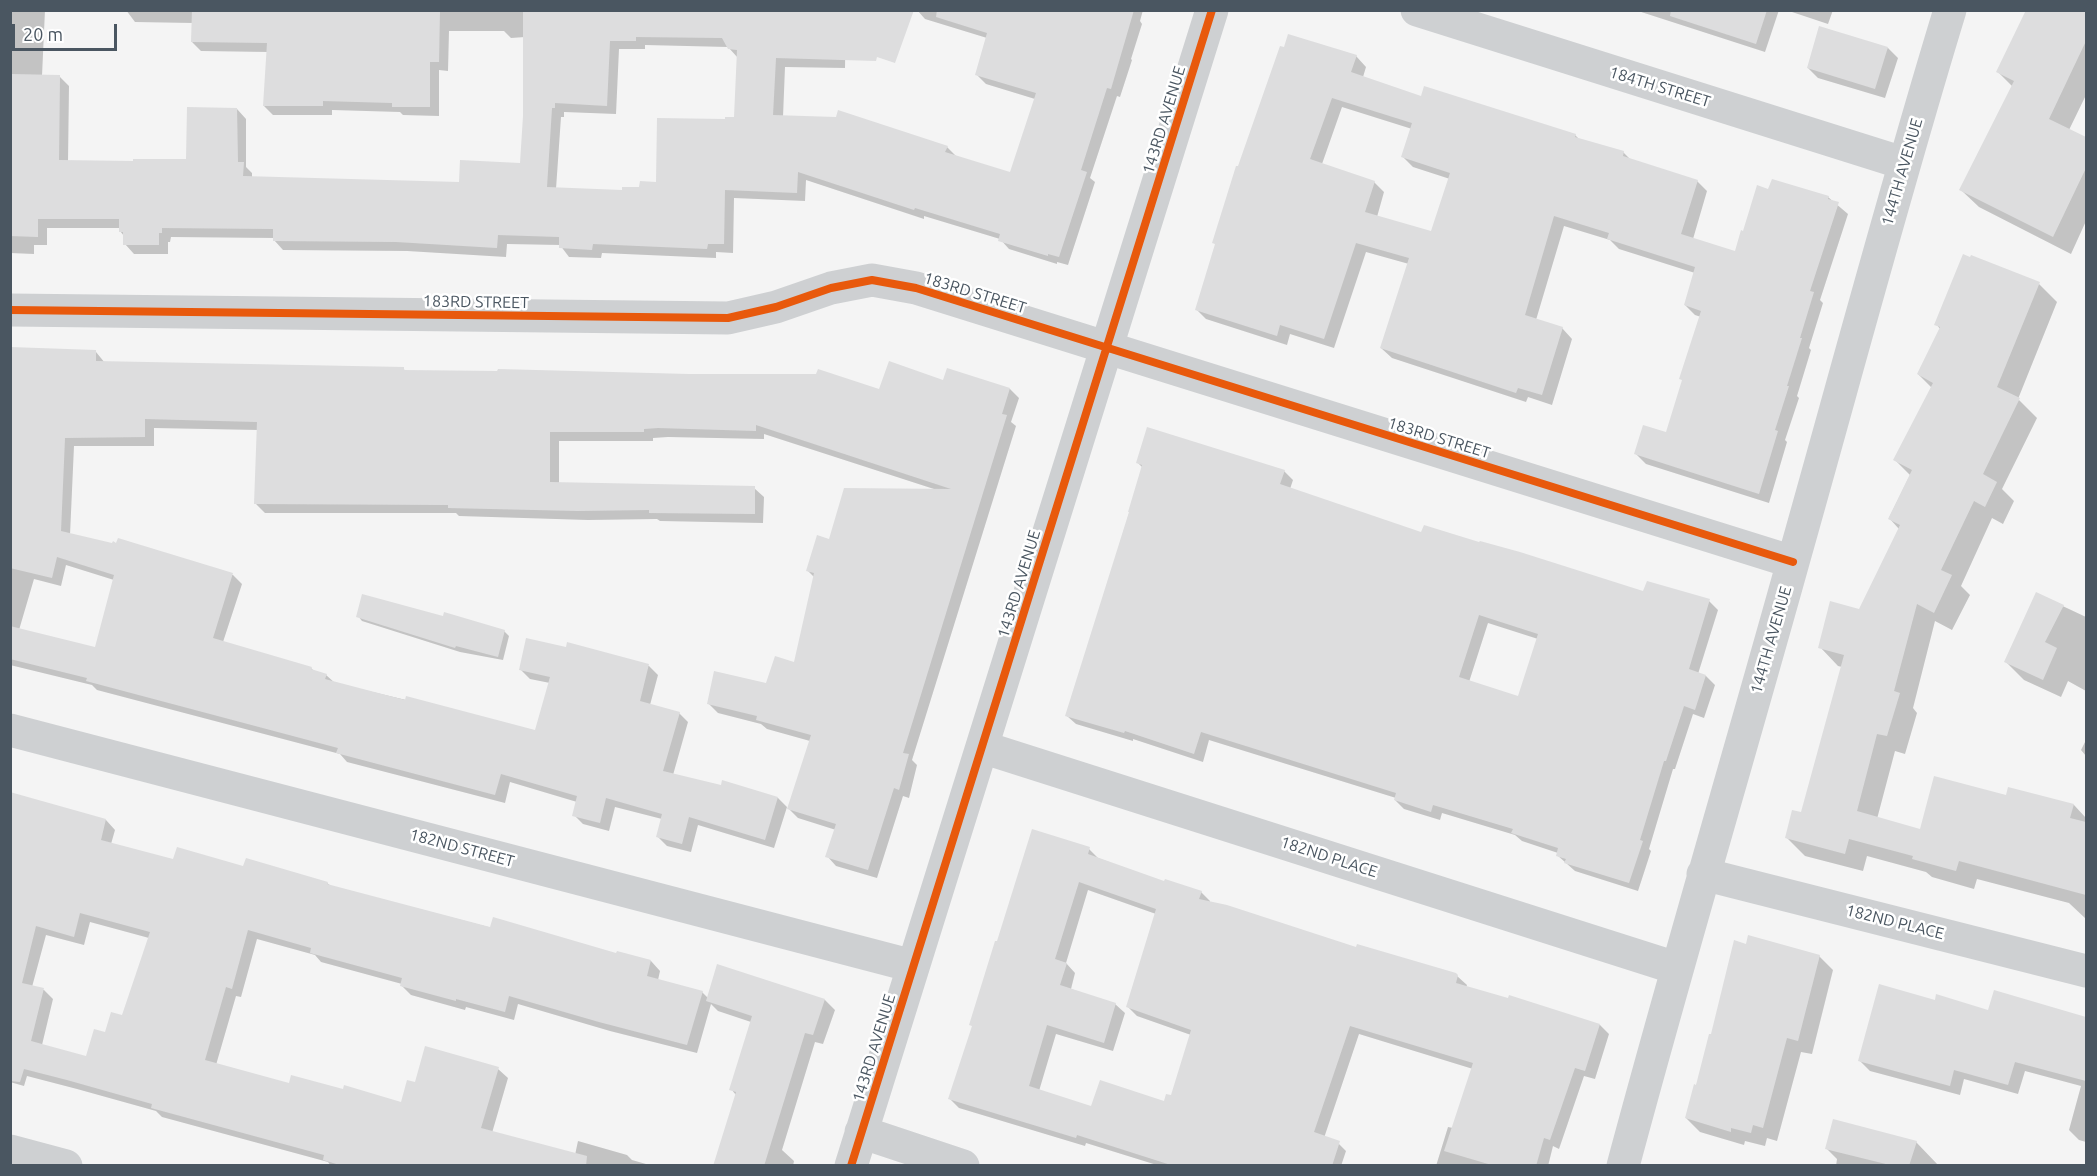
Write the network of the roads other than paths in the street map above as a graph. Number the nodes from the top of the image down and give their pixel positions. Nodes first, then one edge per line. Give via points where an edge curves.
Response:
1 (1212, 10) edge
2 (1417, 10) edge
3 (1950, 10) edge
4 (1903, 163) junction
5 (10, 310) edge
6 (1106, 348) junction
7 (1793, 562) junction
8 (10, 730) edge
9 (982, 747) junction
10 (1703, 874) junction
11 (913, 966) junction
12 (1676, 968) junction
13 (2086, 971) edge
14 (861, 1132) junction
15 (10, 1151) edge
16 (66, 1166) edge
17 (851, 1166) edge
18 (963, 1166) edge
19 (1623, 1166) edge

1 - 6 street, 143RD AVENUE
2 - 4 street, 184TH STREET
3 - 4 street, 144TH AVENUE
4 - 7 street, 144TH AVENUE
5 - 6 street, 183RD STREET via 728,318 872,280 916,288
6 - 7 street, 183RD STREET
6 - 9 street, 143RD AVENUE
7 - 10 street, 144TH AVENUE
8 - 11 street, 182ND STREET
9 - 11 street, 143RD AVENUE
9 - 12 street, 182ND PLACE
10 - 12 street, 144TH AVENUE
10 - 13 street, 182ND PLACE
11 - 14 street, 143RD AVENUE
12 - 19 street, 144TH AVENUE
14 - 17 street, 143RD AVENUE
14 - 18 street
15 - 16 street

